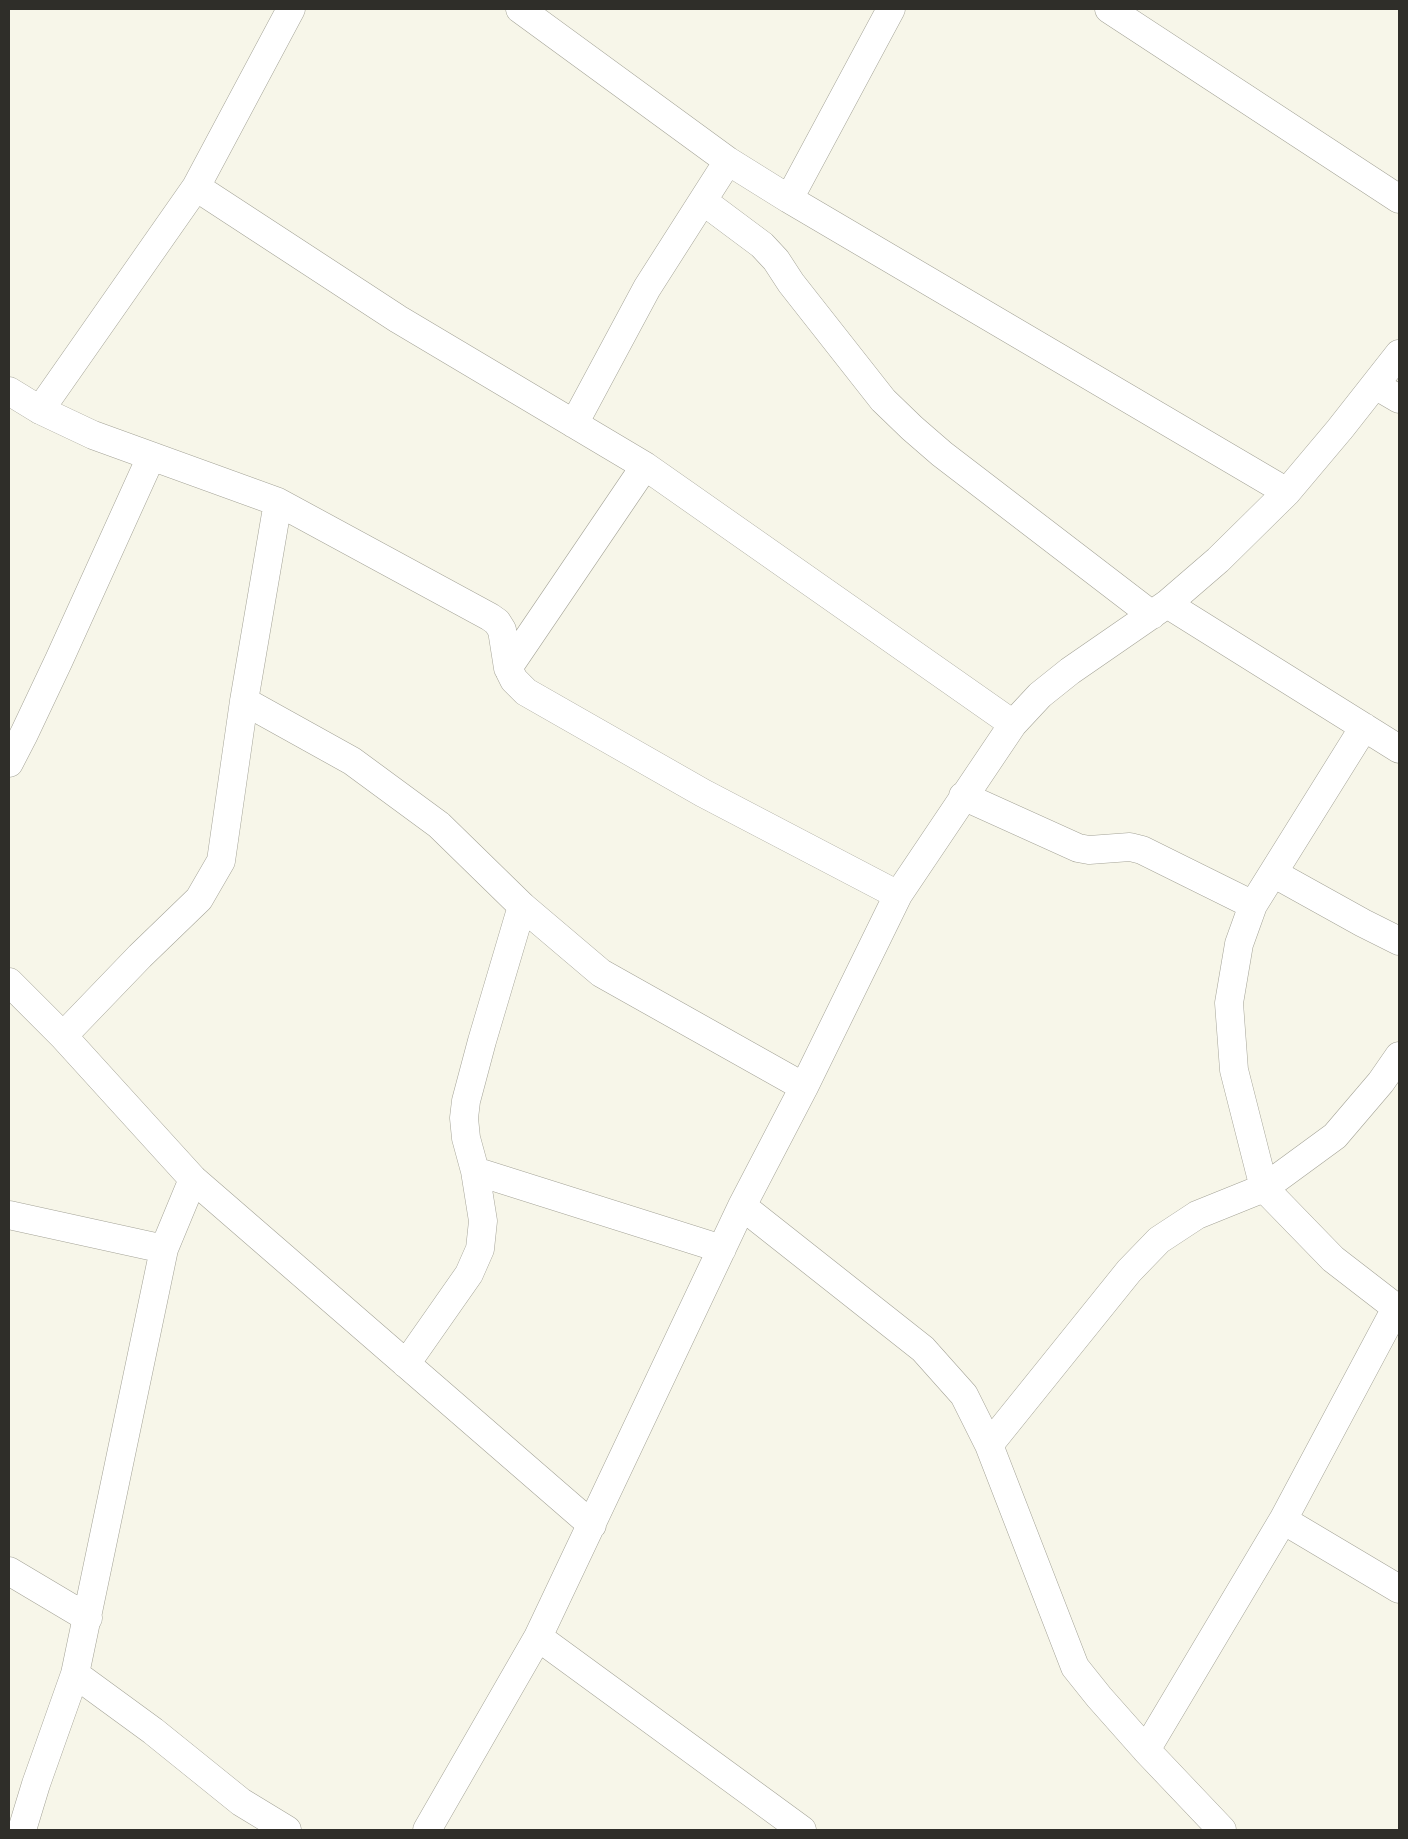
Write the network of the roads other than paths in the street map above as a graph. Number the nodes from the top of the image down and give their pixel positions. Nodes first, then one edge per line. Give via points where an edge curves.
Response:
1 (292, 9) edge
2 (520, 9) edge
3 (891, 9) edge
4 (1109, 9) edge
5 (728, 161) junction
6 (196, 187) junction
7 (789, 199) junction
8 (1399, 199) edge
9 (703, 201) junction
10 (1399, 354) edge
11 (1375, 385) junction
12 (9, 390) edge
13 (1399, 399) edge
14 (40, 410) junction
15 (574, 424) junction
16 (151, 457) junction
17 (645, 466) junction
18 (1287, 492) junction
19 (278, 502) junction
20 (1159, 609) junction
21 (508, 668) junction
22 (244, 701) junction
23 (1012, 724) junction
24 (1364, 727) junction
25 (1399, 750) edge
26 (9, 763) edge
27 (963, 796) junction
28 (1273, 873) junction
29 (898, 895) junction
30 (522, 906) junction
31 (1253, 906) junction
32 (1399, 940) edge
33 (9, 982) edge
34 (63, 1036) junction
35 (1399, 1056) edge
36 (804, 1088) junction
37 (475, 1171) junction
38 (193, 1179) junction
39 (1264, 1188) junction
40 (742, 1206) junction
41 (9, 1215) edge
42 (164, 1249) junction
43 (722, 1249) junction
44 (1398, 1309) edge
45 (406, 1364) junction
46 (989, 1445) junction
47 (1283, 1520) junction
48 (592, 1526) junction
49 (9, 1571) edge
50 (1399, 1589) edge
51 (88, 1618) junction
52 (538, 1637) junction
53 (75, 1674) junction
54 (1146, 1750) junction
55 (1213, 1827) edge
56 (22, 1830) edge
57 (287, 1830) edge
58 (427, 1830) edge
59 (802, 1830) edge

1 - 6 street
2 - 5 street
3 - 7 street
4 - 8 street
5 - 7 street
5 - 9 street
6 - 14 street
6 - 15 street via 398,319
7 - 18 street
9 - 15 street via 647,288
9 - 20 street via 762,245 776,260 791,284 883,400 912,428 942,454
10 - 11 street
11 - 13 street
11 - 18 street
12 - 14 street
14 - 16 street
15 - 17 street
16 - 19 street
16 - 26 street
17 - 21 street
17 - 23 street
18 - 20 street via 1218,560
19 - 21 street via 497,622 502,630
19 - 22 street
20 - 23 street via 1070,671 1040,695
20 - 24 street
21 - 29 street via 526,692 703,793
22 - 30 street via 352,761 440,825
22 - 34 street via 220,861 211,880 200,900 140,956
23 - 27 street
24 - 25 street
24 - 28 street
27 - 29 street
27 - 31 street via 1078,848 1130,847 1142,850
28 - 31 street
28 - 32 street
29 - 36 street
30 - 36 street via 601,974
30 - 37 street via 466,1100 466,1138
31 - 39 street via 1239,944 1229,1003 1234,1070
33 - 34 street
34 - 38 street
35 - 39 street via 1336,1136
36 - 40 street
37 - 43 street
37 - 45 street via 483,1221 480,1249 469,1274
38 - 42 street
38 - 45 street
39 - 44 street via 1333,1259
39 - 46 street via 1197,1215 1159,1240 1128,1271
40 - 43 street
40 - 46 street via 923,1349 964,1395
41 - 42 street
42 - 51 street
43 - 48 street
44 - 47 street
45 - 48 street
46 - 54 street via 1075,1667
47 - 50 street
47 - 54 street
48 - 52 street
49 - 51 street
51 - 53 street
52 - 58 street
52 - 59 street
53 - 56 street
53 - 57 street via 241,1802
54 - 55 street

